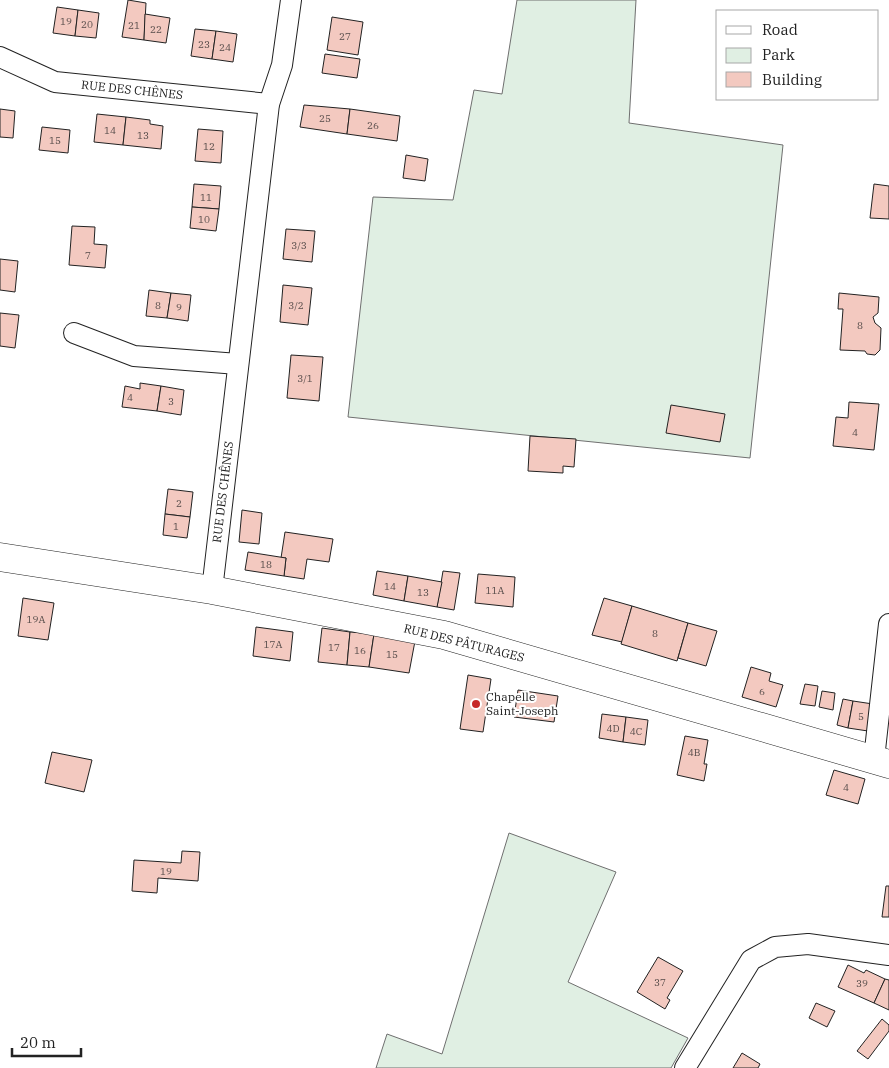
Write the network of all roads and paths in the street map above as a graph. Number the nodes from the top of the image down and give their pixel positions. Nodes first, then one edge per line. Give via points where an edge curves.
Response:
1 (291, 0) edge
2 (0, 57) edge
3 (269, 104) junction
4 (74, 333) dead end
5 (238, 364) junction
6 (0, 557) edge
7 (212, 590) junction
8 (889, 624) edge
9 (881, 761) edge
10 (889, 955) edge
11 (685, 1068) edge

1 - 3 street, RUE DES CHÊNES via 282,65
2 - 3 street, RUE DES CHÊNES via 55,82
3 - 5 street, RUE DES CHÊNES
4 - 5 street via 134,356
5 - 7 street, RUE DES CHÊNES
6 - 7 street, RUE DES PÂTURAGES
7 - 9 street, RUE DES PÂTURAGES via 444,635
8 - 9 street
10 - 11 street via 808,944 775,948 751,960

